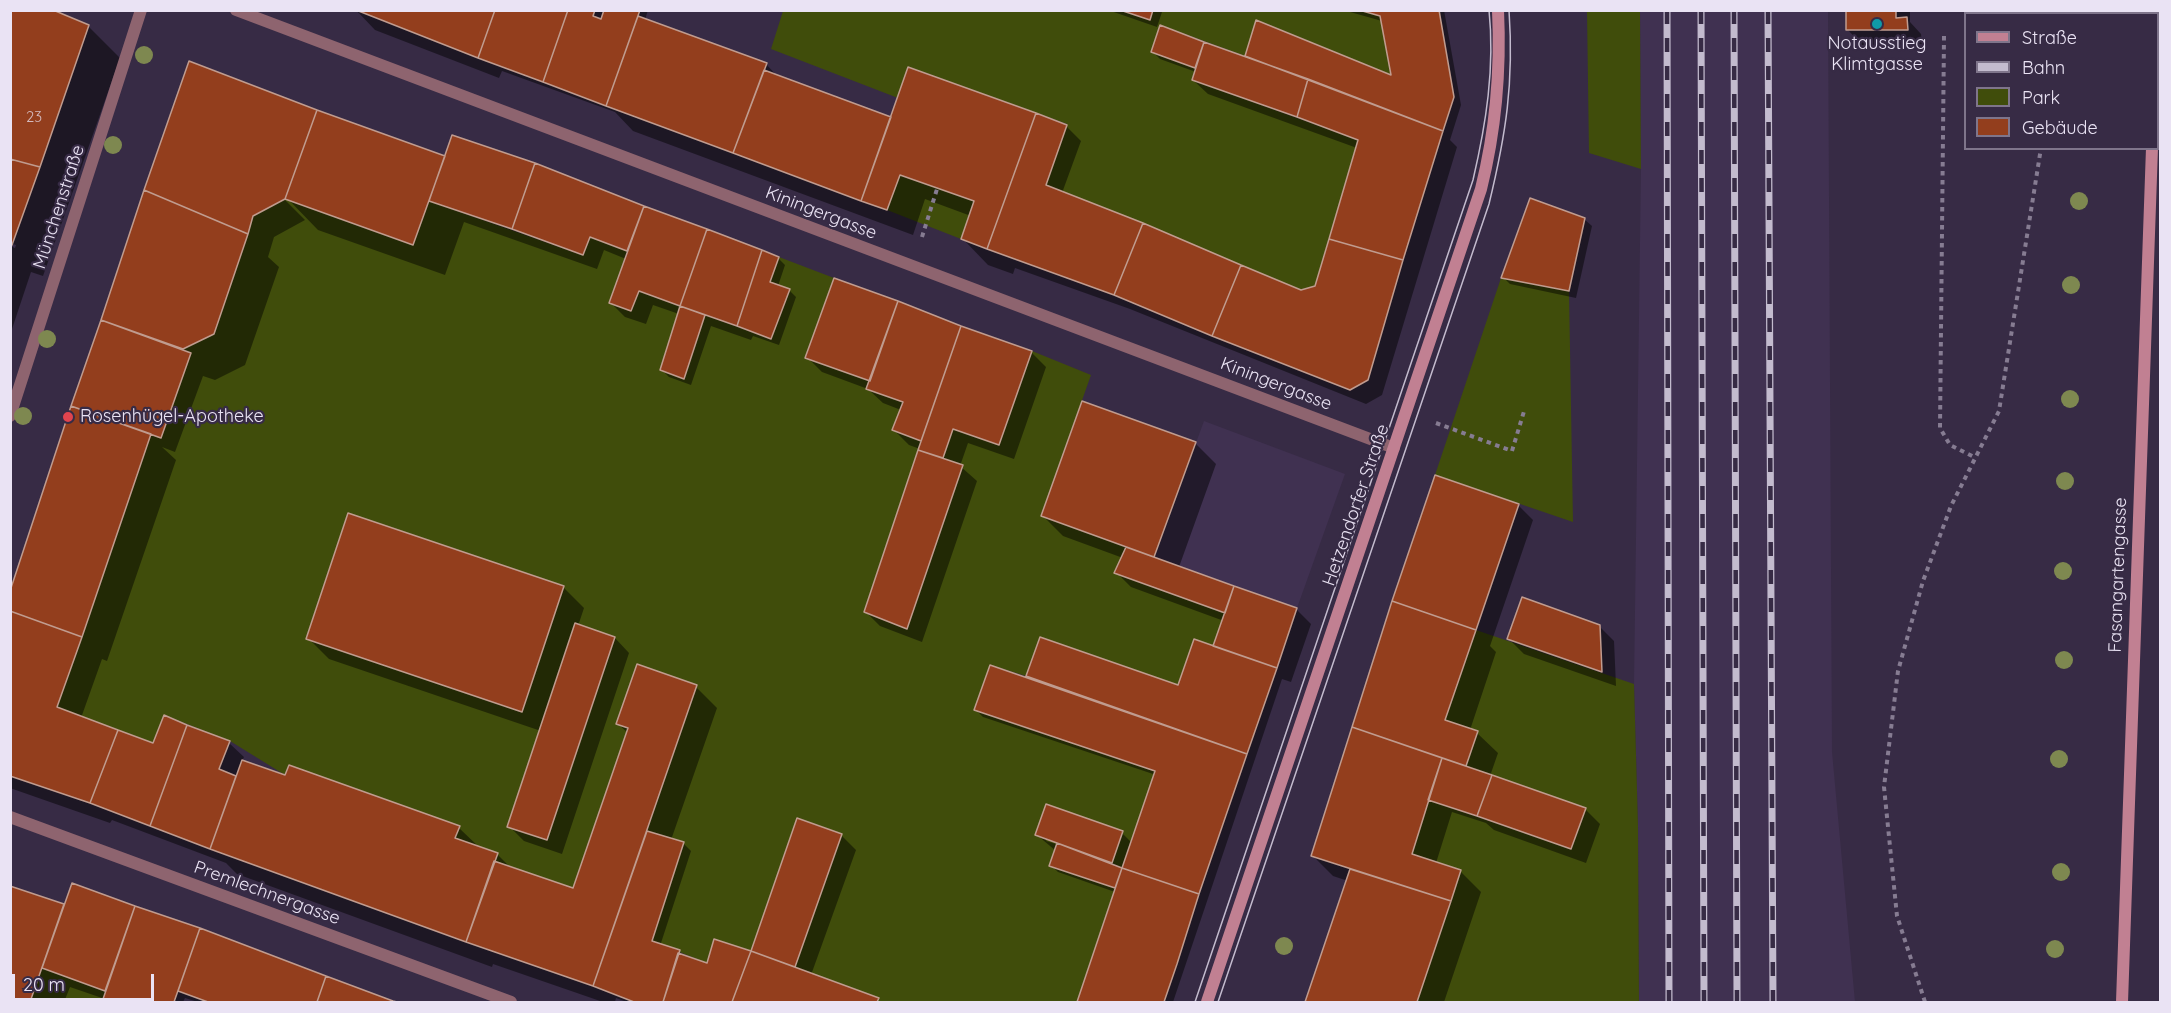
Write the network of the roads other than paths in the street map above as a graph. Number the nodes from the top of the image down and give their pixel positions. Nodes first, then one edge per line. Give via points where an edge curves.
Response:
1 (141, 10) edge
2 (236, 10) edge
3 (1498, 10) edge
4 (2152, 150) edge
5 (10, 416) edge
6 (1394, 448) junction
7 (10, 817) edge
8 (512, 1002) edge
9 (1207, 1002) edge
10 (2122, 1002) edge

1 - 5 street, Münchenstraße
2 - 6 street, Kiningergasse
3 - 6 main road, Hetzendorfer Straße via 1498,103 1491,147 1481,189
4 - 10 main road, Fasangartengasse
6 - 9 main road, Hetzendorfer Straße
7 - 8 street, Premlechnergasse

